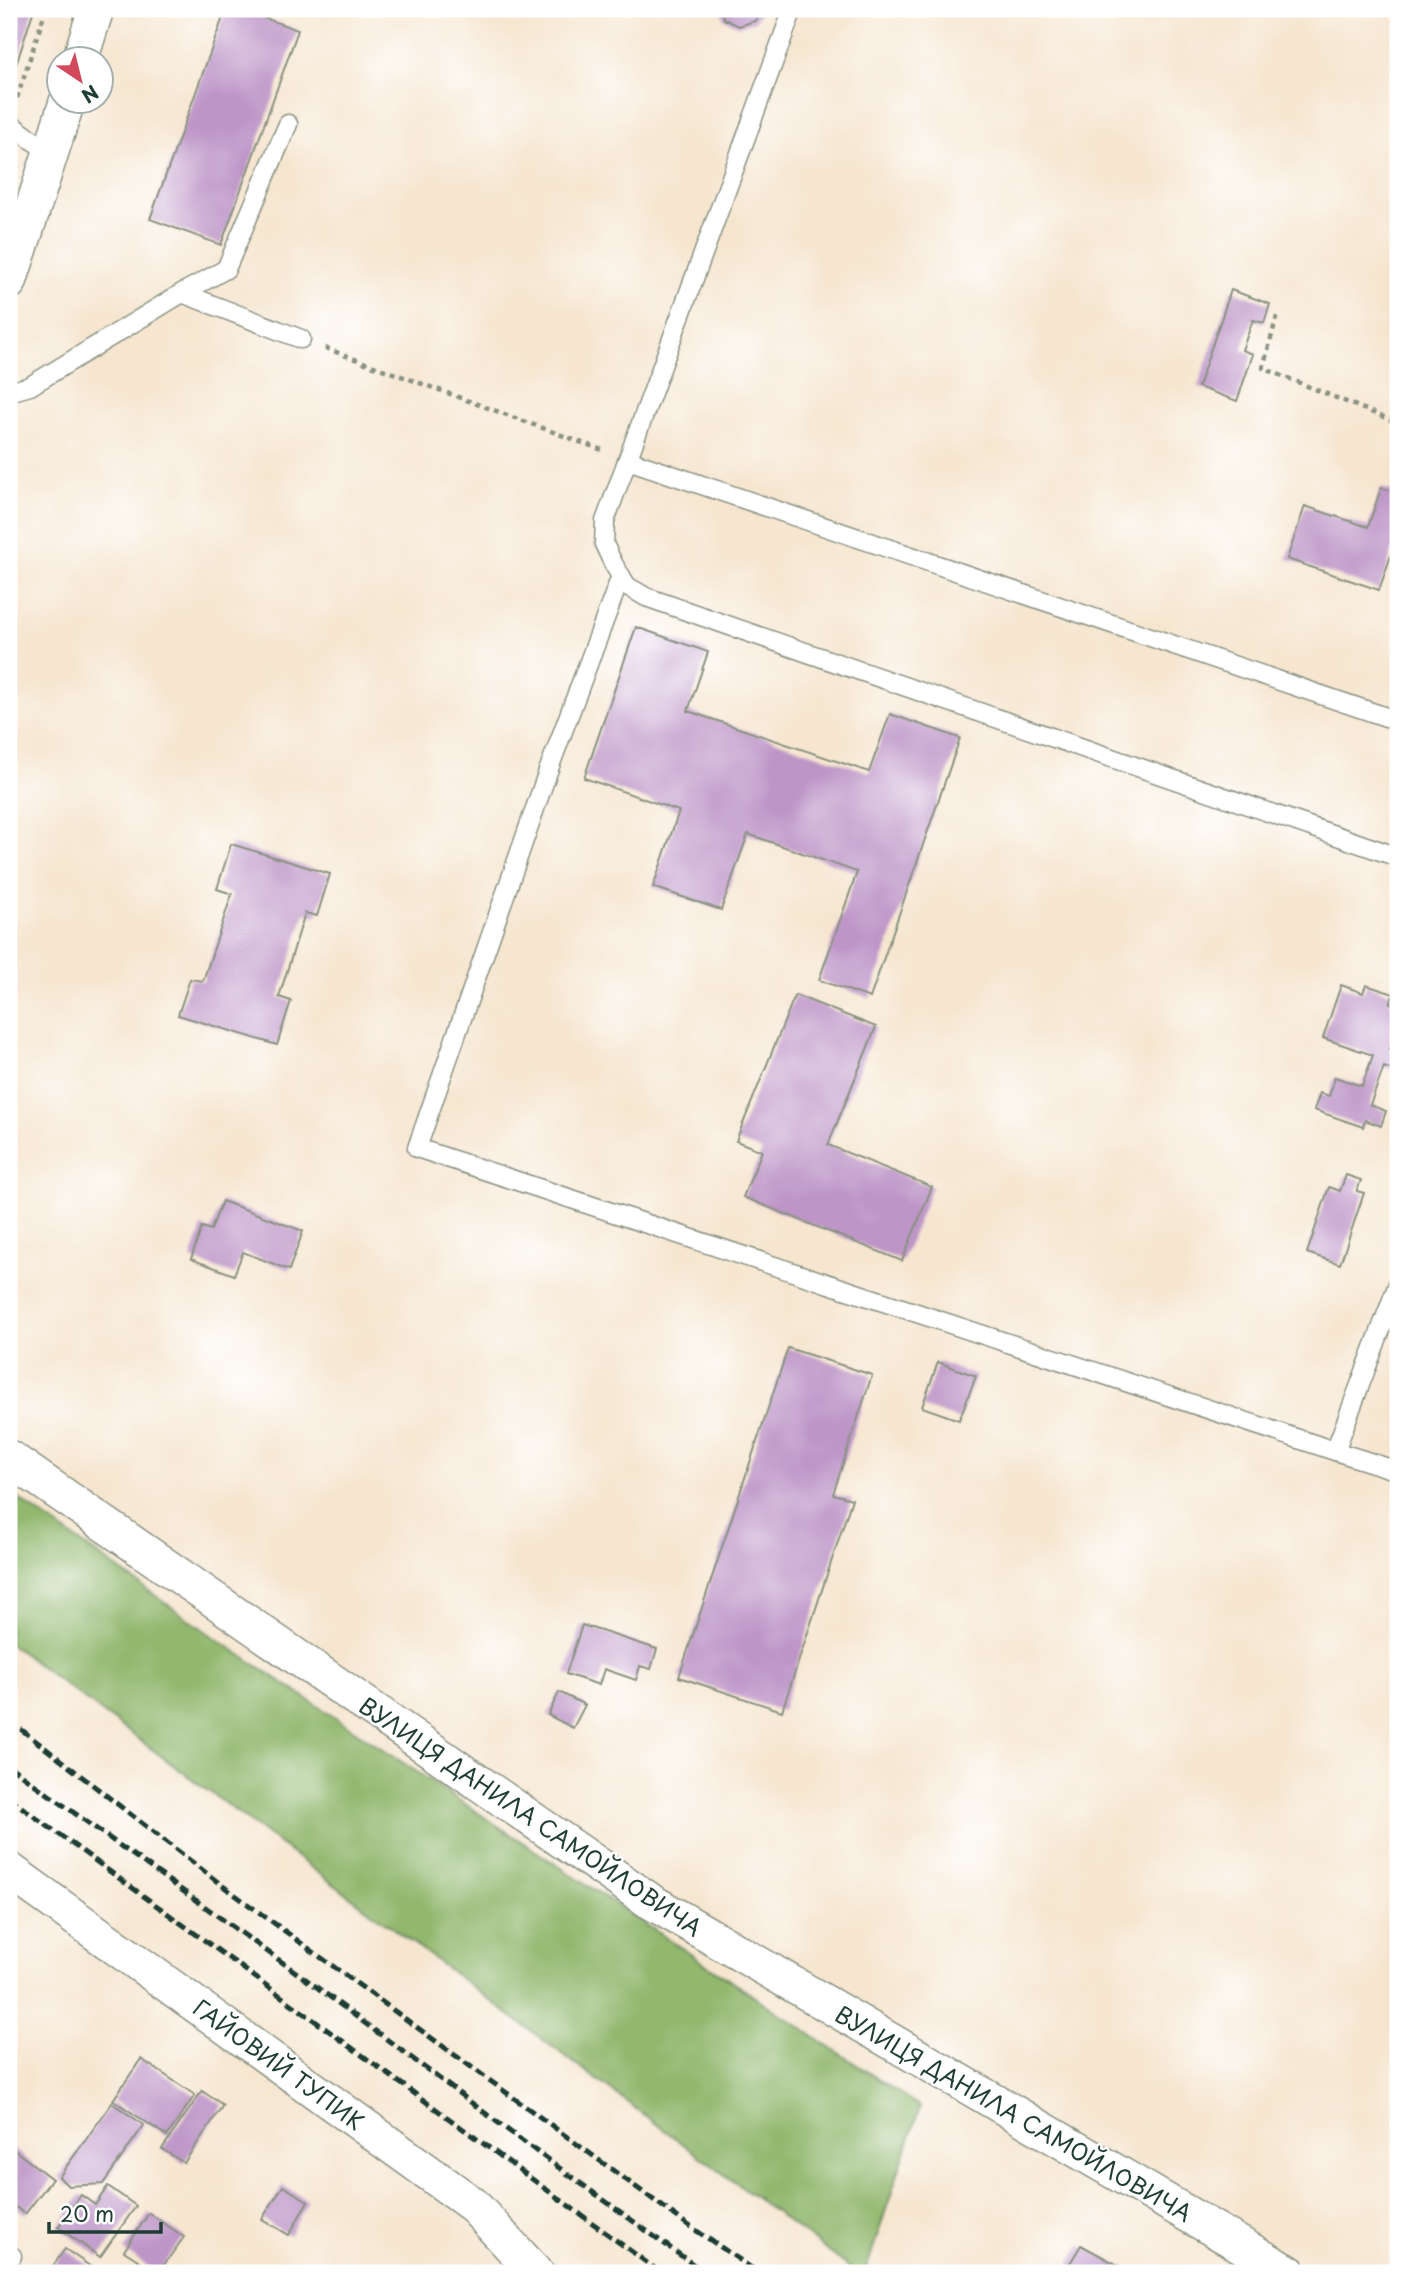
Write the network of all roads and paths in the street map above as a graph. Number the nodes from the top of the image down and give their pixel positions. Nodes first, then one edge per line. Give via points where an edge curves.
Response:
1 (46, 9) edge
2 (96, 9) edge
3 (793, 9) edge
4 (84, 46) edge
5 (62, 116) edge
6 (9, 122) edge
7 (288, 124) dead end
8 (50, 153) junction
9 (9, 282) edge
10 (182, 293) junction
11 (1277, 316) dead end
12 (301, 340) joint
13 (9, 392) edge
14 (1398, 423) edge
15 (628, 460) junction
16 (621, 576) junction
17 (1398, 721) edge
18 (1398, 858) edge
19 (1398, 1284) edge
20 (1335, 1451) junction
21 (9, 1458) edge
22 (1398, 1471) edge
23 (9, 1870) edge
24 (536, 2273) edge
25 (1289, 2273) edge

1 - 6 path
2 - 4 street
3 - 15 lane
5 - 8 street
6 - 8 lane
7 - 10 lane via 226,269
8 - 9 street
10 - 12 lane
10 - 13 lane via 30,386
11 - 14 path via 1263,368
12 - 15 path
15 - 16 lane via 604,522 604,544
15 - 17 lane
16 - 18 lane via 627,586 646,597
16 - 20 lane via 417,1148
19 - 20 lane
20 - 22 lane
21 - 25 street, ВУЛИЦЯ ДАНИЛА САМОЙЛОВИЧА via 650,1901
23 - 24 street, ГАЙОВИЙ ТУПИК via 472,2204

